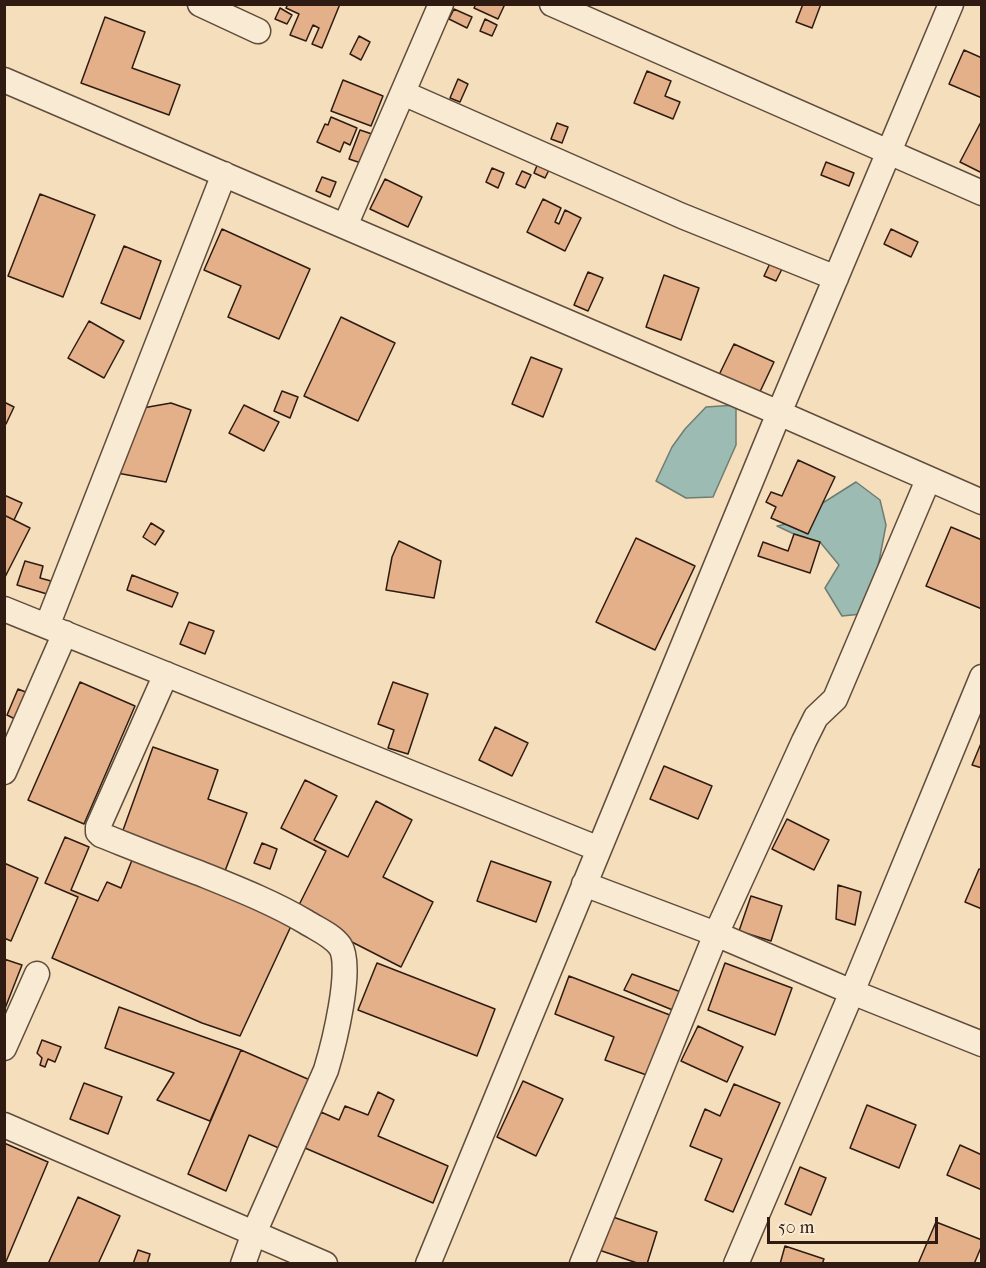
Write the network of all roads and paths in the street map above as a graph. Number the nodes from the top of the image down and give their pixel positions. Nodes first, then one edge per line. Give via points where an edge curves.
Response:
1 (200, 4) edge
2 (441, 4) edge
3 (552, 4) edge
4 (951, 4) edge
5 (258, 31) dead end
6 (4, 80) edge
7 (403, 93) junction
8 (889, 152) junction
9 (224, 174) junction
10 (981, 193) edge
11 (345, 226) junction
12 (836, 278) junction
13 (779, 413) junction
14 (928, 480) junction
15 (981, 502) edge
16 (4, 609) edge
17 (56, 630) junction
18 (166, 674) junction
19 (981, 677) edge
20 (4, 772) edge
21 (599, 849) junction
22 (584, 884) junction
23 (716, 934) junction
24 (37, 974) dead end
25 (852, 992) junction
26 (981, 1044) edge
27 (4, 1048) edge
28 (4, 1125) edge
29 (254, 1233) junction
30 (243, 1263) edge
31 (325, 1263) edge
32 (429, 1263) edge
33 (582, 1263) edge
34 (736, 1263) edge

1 - 5 street
2 - 7 street
3 - 8 street
4 - 8 street
6 - 9 street
7 - 11 street
7 - 12 street via 682,216
8 - 10 street
8 - 12 street
9 - 11 street
9 - 17 street
11 - 13 street
12 - 13 street
13 - 14 street
13 - 21 street
14 - 15 street
14 - 23 street via 835,699 816,717
16 - 17 street
17 - 18 street
17 - 20 street
18 - 21 street
18 - 29 street via 98,832 282,908 341,946 344,962 345,980 326,1070
19 - 25 street
21 - 22 street
22 - 23 street
22 - 32 street
23 - 25 street
23 - 33 street
24 - 27 street
25 - 26 street
25 - 34 street
28 - 29 street
29 - 30 street
29 - 31 street

